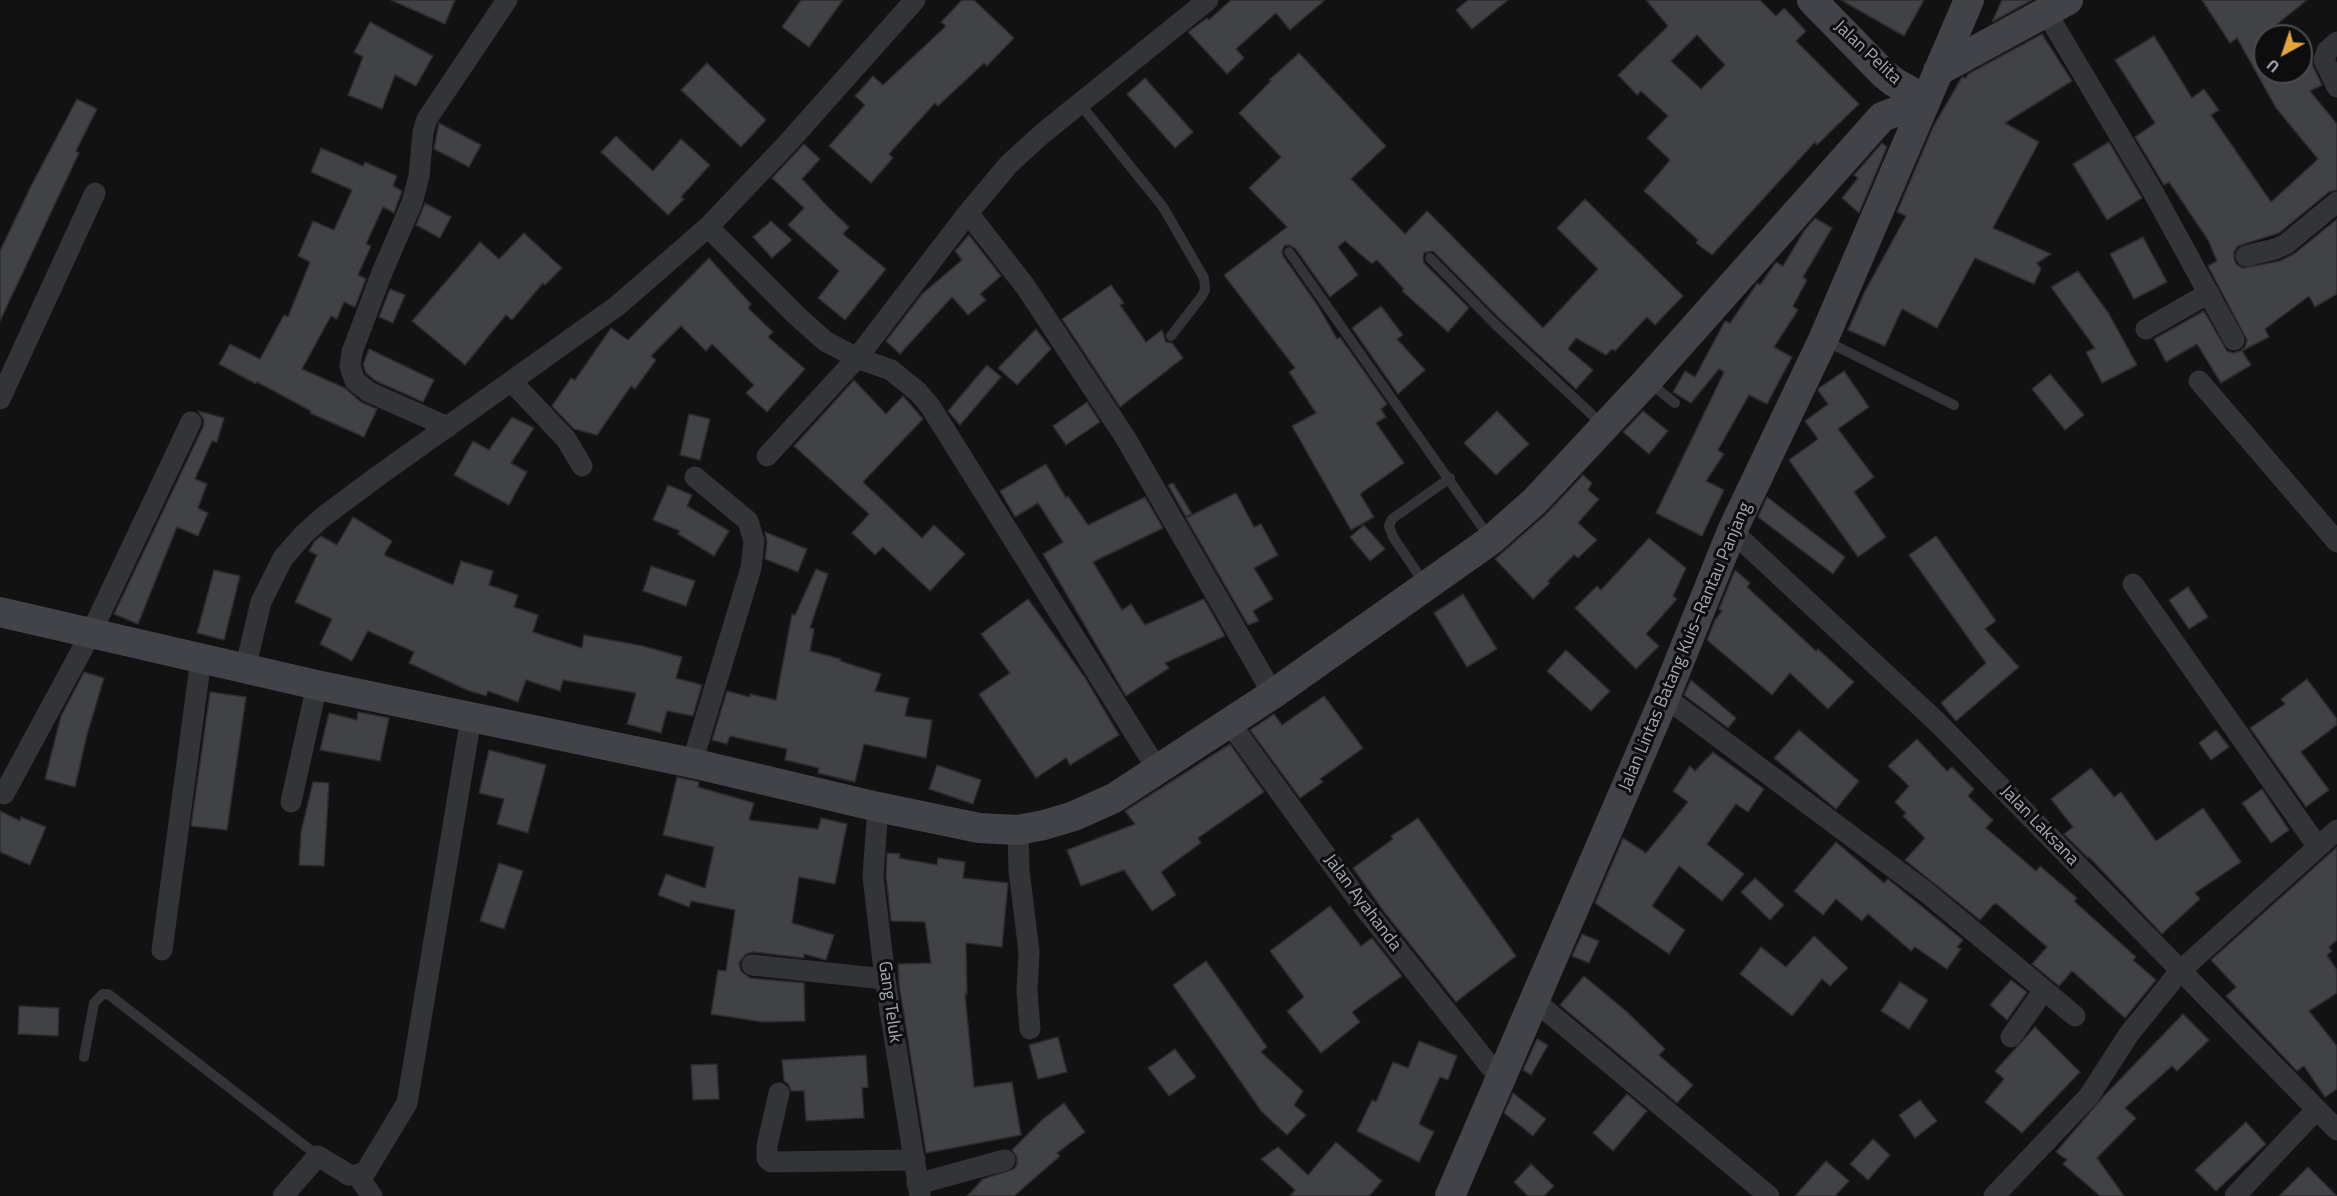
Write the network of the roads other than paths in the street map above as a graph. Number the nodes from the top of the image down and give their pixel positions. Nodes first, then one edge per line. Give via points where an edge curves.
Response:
1 (507, 0) edge
2 (915, 0) edge
3 (1208, 0) edge
4 (1812, 0) edge
5 (1969, 0) edge
6 (2057, 6) edge
7 (2337, 42) edge
8 (1938, 71) junction
9 (2337, 87) edge
10 (1926, 100) junction
11 (1080, 104) junction
12 (95, 193) dead end
13 (2337, 202) edge
14 (968, 213) junction
15 (708, 227) junction
16 (1288, 252) dead end
17 (2246, 256) dead end
18 (1430, 258) dead end
19 (2209, 293) junction
20 (2146, 329) dead end
21 (1171, 336) dead end
22 (1823, 340) junction
23 (2234, 340) dead end
24 (857, 358) junction
25 (1647, 381) junction
26 (2199, 381) dead end
27 (512, 382) junction
28 (0, 399) edge
29 (1675, 403) dead end
30 (1954, 405) dead end
31 (191, 422) dead end
32 (1604, 426) junction
33 (448, 427) junction
34 (766, 456) dead end
35 (582, 466) dead end
36 (695, 477) dead end
37 (1450, 478) junction
38 (1732, 531) junction
39 (1491, 540) junction
40 (2337, 542) edge
41 (2133, 584) dead end
42 (1423, 586) junction
43 (0, 612) edge
44 (91, 633) junction
45 (201, 659) junction
46 (245, 669) junction
47 (317, 685) junction
48 (1273, 694) junction
49 (1665, 697) junction
50 (471, 718) junction
51 (1228, 722) junction
52 (692, 763) junction
53 (1157, 769) junction
54 (4, 794) dead end
55 (291, 802) dead end
56 (878, 807) junction
57 (1018, 830) junction
58 (2337, 830) edge
59 (2318, 847) junction
60 (162, 950) dead end
61 (752, 965) dead end
62 (2180, 971) junction
63 (885, 979) junction
64 (2044, 990) junction
65 (1535, 1001) junction
66 (2075, 1016) dead end
67 (1030, 1029) dead end
68 (2011, 1037) dead end
69 (84, 1057) dead end
70 (1500, 1080) junction
71 (779, 1093) dead end
72 (2316, 1110) junction
73 (2337, 1130) edge
74 (318, 1156) junction
75 (915, 1160) junction
76 (1005, 1160) dead end
77 (357, 1175) junction
78 (919, 1190) edge
79 (283, 1196) edge
80 (372, 1196) edge
81 (1450, 1196) edge
82 (1769, 1196) edge
83 (1994, 1196) edge
84 (2235, 1196) edge

1 - 33 street via 427,119 412,203 350,366 355,381 369,392
2 - 15 street
3 - 11 street
4 - 10 street, Jalan Pelita via 1884,74
5 - 8 street, Jalan Lintas Batang Kuis–Rantau Panjang
6 - 8 street
6 - 19 street
7 - 9 street via 2324,60
8 - 10 street, Jalan Lintas Batang Kuis–Rantau Panjang
10 - 22 street, Jalan Lintas Batang Kuis–Rantau Panjang
10 - 25 street via 1882,117
11 - 14 street via 1010,164
11 - 21 lane via 1163,207 1204,279 1202,296
12 - 28 street
13 - 17 street via 2286,244
14 - 24 street
14 - 48 street via 1025,286 1125,436
15 - 24 street via 796,315 825,340
15 - 27 street via 616,306
16 - 37 lane
18 - 32 lane
19 - 20 street
19 - 23 street
22 - 30 lane
22 - 38 street, Jalan Lintas Batang Kuis–Rantau Panjang
24 - 34 street
24 - 53 street via 891,370 930,406
25 - 29 lane
25 - 32 street
26 - 40 street
27 - 33 street
27 - 35 street via 566,439
31 - 44 street
32 - 39 street via 1534,501
33 - 46 street via 323,517 283,558 261,602
36 - 52 street via 748,521 754,541 751,568
37 - 39 lane
37 - 42 lane via 1392,519 1389,526
38 - 49 street, Jalan Lintas Batang Kuis–Rantau Panjang
38 - 62 street, Jalan Laksana via 1938,723
39 - 42 street
41 - 59 street
42 - 48 street
43 - 44 street
44 - 45 street
44 - 54 street
45 - 46 street
45 - 60 street
46 - 47 street
47 - 50 street
47 - 55 street
48 - 51 street
49 - 64 street via 1926,892
49 - 65 street, Jalan Lintas Batang Kuis–Rantau Panjang
50 - 52 street
50 - 77 street via 407,1104 366,1172
51 - 53 street
51 - 70 street, Jalan Ayahanda via 1359,901
52 - 56 street
53 - 57 street via 1113,798 1074,816
56 - 57 street via 979,828
56 - 63 street, Gang Teluk via 873,876
57 - 67 street via 1029,952
58 - 59 street
59 - 62 street
61 - 63 street
62 - 72 street, Jalan Laksana
62 - 83 street via 2129,1034 2089,1096
63 - 75 street, Gang Teluk
64 - 66 street
64 - 68 street
65 - 70 street, Jalan Lintas Batang Kuis–Rantau Panjang
65 - 82 street
69 - 74 lane via 94,1003 108,994
70 - 81 street, Jalan Lintas Batang Kuis–Rantau Panjang
71 - 75 street via 767,1146 771,1162
72 - 73 street, Jalan Laksana
72 - 84 street
74 - 77 street via 350,1175
74 - 79 street
75 - 78 street, Gang Teluk
76 - 78 street
77 - 80 street

